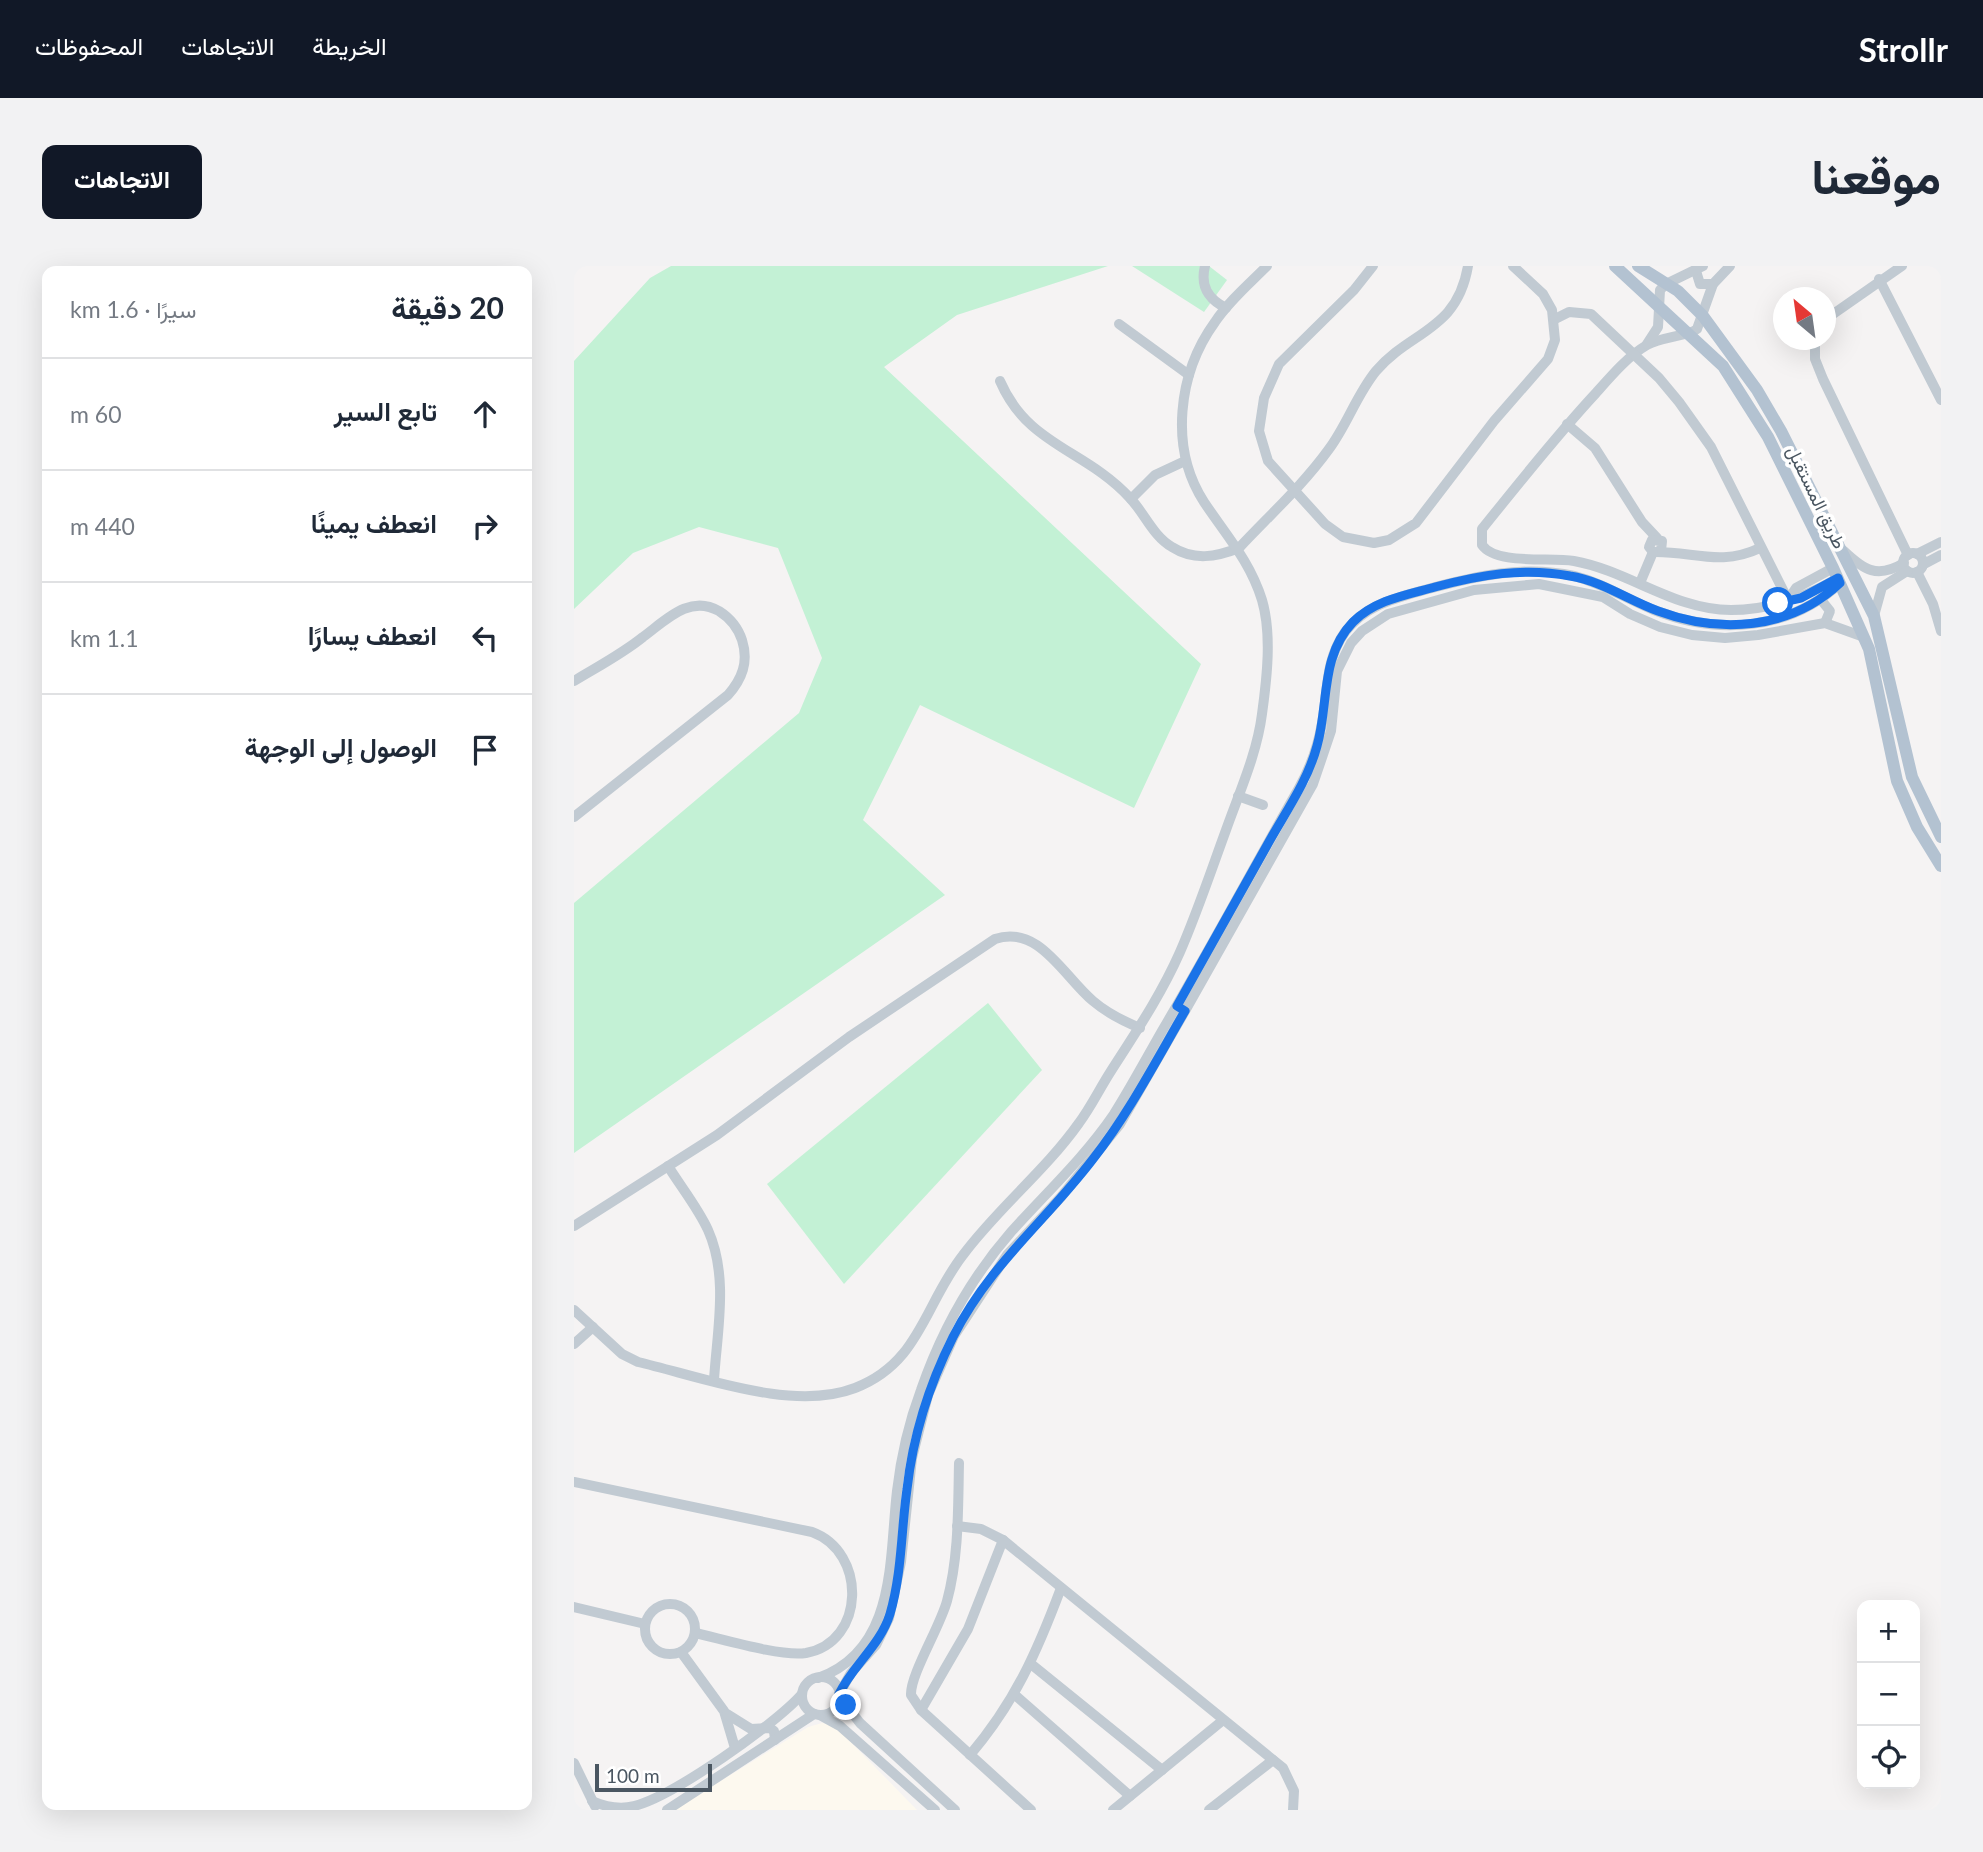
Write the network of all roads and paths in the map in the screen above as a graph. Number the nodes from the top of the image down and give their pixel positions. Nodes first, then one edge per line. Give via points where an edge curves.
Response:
1 (1205, 266) edge
2 (1267, 266) edge
3 (1373, 266) edge
4 (1468, 266) edge
5 (1513, 266) edge
6 (1615, 266) edge
7 (1638, 266) edge
8 (1730, 266) edge
9 (1902, 266) edge
10 (1699, 268) edge
11 (1880, 279) junction
12 (1666, 284) junction
13 (1713, 284) junction
14 (1640, 288) junction
15 (1226, 308) junction
16 (1660, 308) junction
17 (1836, 312) edge
18 (1703, 316) junction
19 (1555, 318) junction
20 (1119, 324) dead end
21 (1691, 334) junction
22 (1647, 345) junction
23 (1815, 350) edge
24 (1710, 353) junction
25 (1731, 353) junction
26 (1634, 355) junction
27 (1189, 375) junction
28 (1000, 381) dead end
29 (1941, 400) edge
30 (1567, 424) junction
31 (1185, 461) junction
32 (1293, 491) junction
33 (1131, 499) junction
34 (1941, 542) edge
35 (1656, 545) junction
36 (1239, 548) junction
37 (1760, 548) junction
38 (1844, 551) junction
39 (1941, 555) edge
40 (1913, 563) junction
41 (1837, 577) junction
42 (1640, 583) junction
43 (1788, 600) junction
44 (1822, 601) junction
45 (1874, 616) junction
46 (1825, 623) junction
47 (1941, 631) edge
48 (1864, 637) junction
49 (574, 681) edge
50 (1238, 796) junction
51 (1263, 805) dead end
52 (574, 817) edge
53 (1941, 837) edge
54 (1941, 866) edge
55 (1181, 1009) junction
56 (1140, 1028) junction
57 (668, 1166) junction
58 (574, 1226) edge
59 (574, 1310) edge
60 (593, 1328) junction
61 (574, 1344) edge
62 (714, 1380) junction
63 (959, 1463) dead end
64 (574, 1482) edge
65 (957, 1526) junction
66 (1003, 1540) junction
67 (1061, 1588) junction
68 (574, 1607) edge
69 (645, 1625) junction
70 (695, 1633) junction
71 (681, 1652) junction
72 (1031, 1664) junction
73 (818, 1678) junction
74 (802, 1694) junction
75 (839, 1695) junction
76 (1015, 1695) junction
77 (922, 1710) junction
78 (724, 1711) junction
79 (817, 1715) junction
80 (1222, 1721) junction
81 (760, 1729) junction
82 (775, 1740) junction
83 (735, 1748) junction
84 (970, 1755) junction
85 (1273, 1760) junction
86 (574, 1763) edge
87 (911, 1769) junction
88 (1162, 1770) junction
89 (902, 1780) junction
90 (1130, 1796) junction
91 (594, 1805) edge
92 (648, 1806) edge
93 (667, 1810) edge
94 (935, 1810) edge
95 (955, 1810) edge
96 (1031, 1810) edge
97 (1113, 1810) edge
98 (1209, 1810) edge
99 (1293, 1810) edge

1 - 15 street via 1208,295
2 - 15 street
3 - 32 street via 1291,349 1264,398 1261,447
4 - 32 street via 1447,313 1375,373 1331,448
5 - 19 street via 1543,294
6 - 14 main road, طريق المستقبل
7 - 12 main road, طريق المستقبل
7 - 14 main road via 1643,279
8 - 13 street
9 - 11 street
10 - 12 street
10 - 13 street via 1700,284
11 - 17 street
11 - 29 street
12 - 16 street via 1660,290
12 - 18 main road, طريق المستقبل
13 - 18 street
14 - 16 main road, طريق المستقبل
15 - 27 street via 1210,329
16 - 21 main road, طريق المستقبل
16 - 22 street via 1658,327
18 - 21 street
18 - 25 main road, طريق المستقبل
19 - 26 street via 1576,311 1591,314
19 - 32 street via 1555,340 1548,359 1404,533 1374,543 1343,537
20 - 27 street
21 - 22 street via 1674,334
21 - 24 main road, طريق المستقبل
22 - 26 street
23 - 40 street via 1823,379
24 - 25 main road
24 - 41 main road, طريق المستقبل via 1745,397 1768,437
25 - 38 main road, طريق المستقبل via 1782,431
26 - 30 street
26 - 37 street via 1697,424
27 - 31 street via 1182,431
28 - 33 street via 1024,421 1088,462
30 - 35 street via 1595,448
30 - 42 street via 1482,529 1482,545 1497,557 1552,558 1601,566
31 - 33 street via 1155,475
31 - 36 street via 1205,503
32 - 36 street
33 - 36 street via 1171,547 1205,558
34 - 40 street
35 - 37 street via 1717,559
35 - 42 street
36 - 50 street via 1265,612 1267,669 1262,718
37 - 43 street
38 - 40 street via 1864,570 1880,573
38 - 45 main road, طريق المستقبل
39 - 40 street
40 - 45 street via 1882,587
40 - 47 street
41 - 43 street via 1796,588
41 - 44 street
41 - 48 main road, طريق المستقبل
42 - 43 street via 1672,599 1730,610
44 - 46 street via 1830,611
44 - 55 street via 1754,625 1717,626 1658,612 1604,585 1539,571 1472,577 1368,610 1353,622 1333,653 1323,719 1306,775
45 - 53 main road, طريق المستقبل via 1912,777
46 - 48 street
46 - 55 street via 1725,638 1692,635 1650,623 1602,597 1539,584 1474,590 1374,621 1352,643 1338,671 1331,731 1312,784
48 - 54 main road, طريق المستقبل via 1897,781
49 - 52 street via 643,638 666,618 697,605 726,615 742,639 745,653 739,683 728,695
50 - 51 street
50 - 56 street via 1181,950
55 - 73 street via 1114,1114 999,1247 957,1309 929,1367 909,1428 897,1490 890,1583 880,1617 852,1658
55 - 75 street via 1120,1124 1007,1255 954,1336 928,1395 912,1458 901,1562 889,1618 876,1645
56 - 57 street via 1091,1000 1037,944 1015,935 1002,936 849,1037 755,1109
56 - 62 street via 1079,1123 961,1257 912,1346 897,1362 860,1386 817,1398
57 - 58 street
57 - 62 street via 707,1228 717,1258 720,1289
59 - 60 street
60 - 61 street
60 - 62 street via 638,1363
63 - 65 street
64 - 70 street via 812,1532 830,1542 846,1562 852,1577 851,1609 839,1631 820,1647 789,1653
65 - 66 street via 981,1529
65 - 77 street via 947,1601 910,1686 915,1704
66 - 67 street
66 - 77 street via 968,1629
67 - 72 street
67 - 80 street
68 - 69 street
69 - 70 street via 652,1611 674,1604 692,1618
69 - 71 street via 653,1648 667,1654
70 - 71 street
71 - 78 street
72 - 76 street
72 - 88 street
73 - 74 street via 810,1681
73 - 75 street via 834,1683
74 - 79 street via 807,1710
74 - 81 street
75 - 79 street via 832,1712
75 - 87 street via 860,1723
76 - 84 street
76 - 90 street
77 - 84 street
78 - 81 street via 743,1726
78 - 83 street
79 - 82 street
79 - 89 street via 840,1726
80 - 85 street
80 - 88 street
81 - 82 street via 774,1731
81 - 83 street
82 - 93 street
83 - 92 street
84 - 96 street
85 - 98 street
85 - 99 street via 1290,1779
86 - 91 street
87 - 89 street
87 - 95 street
88 - 90 street
89 - 94 street
90 - 97 street
91 - 92 street

